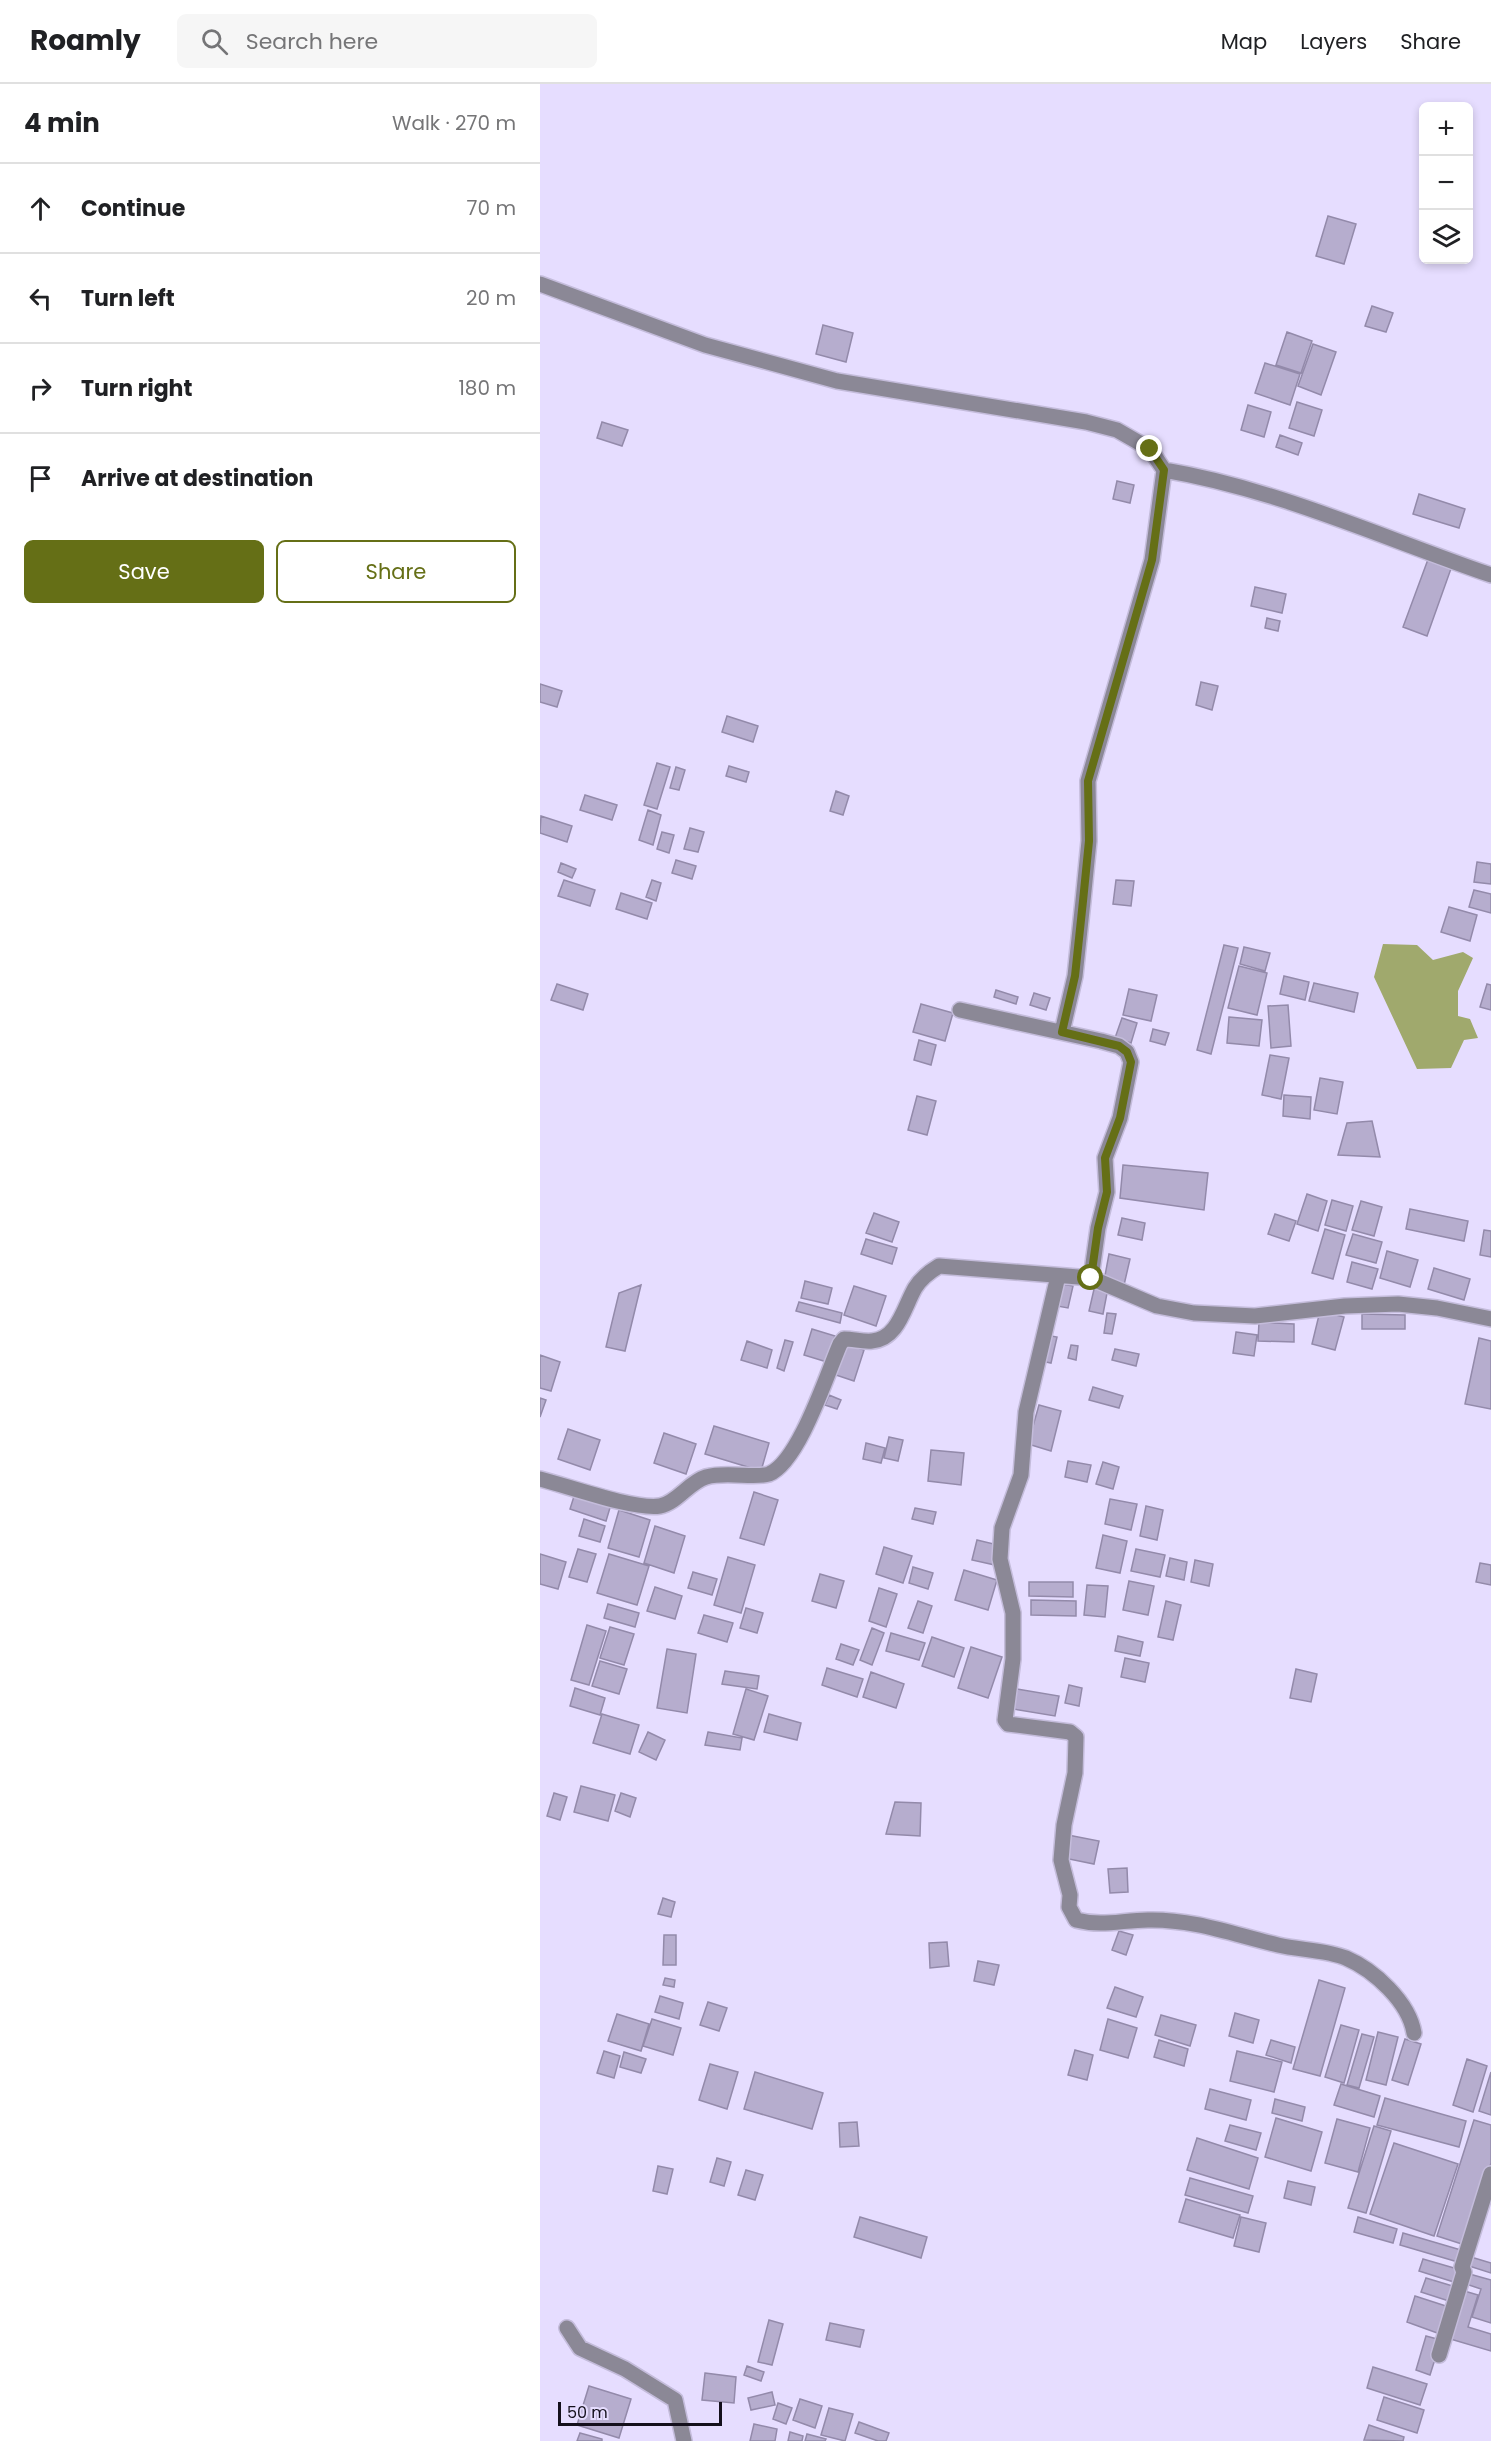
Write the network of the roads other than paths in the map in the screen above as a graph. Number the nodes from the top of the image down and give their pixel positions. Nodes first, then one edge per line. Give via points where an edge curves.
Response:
1 (540, 284) edge
2 (1164, 470) junction
3 (1491, 575) edge
4 (960, 1010) dead end
5 (1062, 1032) junction
6 (1058, 1276) junction
7 (1091, 1278) junction
8 (1491, 1319) edge
9 (540, 1479) edge
10 (1414, 2033) dead end
11 (1491, 2174) edge
12 (567, 2328) dead end
13 (1439, 2355) dead end
14 (684, 2441) edge

1 - 2 street via 705,345 837,381 1118,430 1150,449
2 - 3 street via 1306,506
2 - 5 street via 1152,560 1088,781 1085,881 1075,976
4 - 5 street
5 - 7 street via 1119,1046 1131,1062 1120,1118 1105,1158 1107,1192
6 - 7 street
6 - 9 street via 939,1266 925,1275 897,1326 886,1337 873,1342 844,1339 840,1344 796,1447 782,1466 767,1474 722,1473 703,1478 660,1506 631,1503
6 - 10 street via 1026,1412 1021,1474 1002,1528 1000,1559 1013,1613 1013,1659 1005,1720 1008,1724 1070,1732 1076,1737 1075,1773 1061,1860 1069,1907 1076,1920 1093,1924 1149,1920 1210,1926 1345,1958 1383,1982 1413,2022
7 - 8 street via 1157,1306 1194,1313 1255,1316 1345,1306 1398,1305
11 - 13 street
12 - 14 street via 580,2348 625,2369 675,2400

